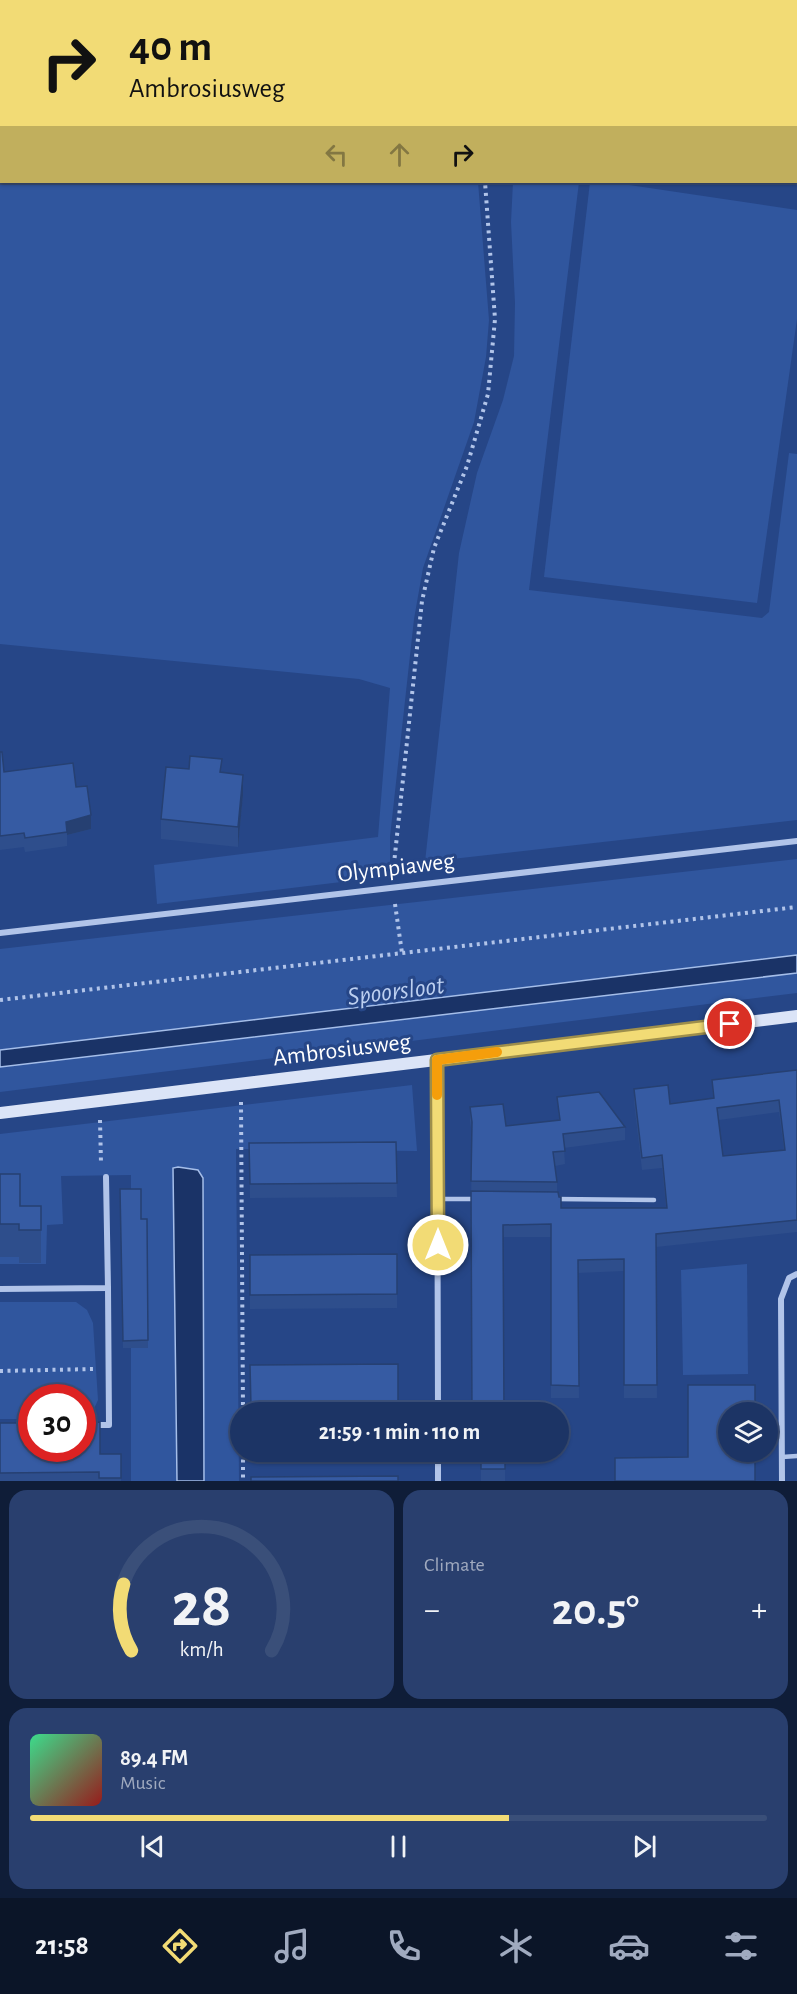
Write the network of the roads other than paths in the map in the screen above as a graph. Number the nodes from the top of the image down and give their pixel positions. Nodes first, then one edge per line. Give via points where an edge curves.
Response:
1 (797, 841) edge
2 (0, 933) edge
3 (797, 1016) edge
4 (437, 1060) junction
5 (0, 1113) edge
6 (106, 1178) road end
7 (438, 1199) junction
8 (483, 1199) edge
9 (552, 1199) edge
10 (654, 1200) dead end
11 (797, 1274) edge
12 (108, 1287) junction
13 (0, 1288) edge
14 (438, 1402) edge
15 (96, 1425) edge
16 (797, 1456) edge
17 (782, 1457) junction
18 (438, 1462) edge
19 (438, 1481) edge
20 (782, 1481) edge

1 - 2 street, Olympiaweg
3 - 4 main road, Ambrosiusweg
4 - 5 main road, Ambrosiusweg
4 - 7 street
6 - 12 street
7 - 8 lane
7 - 14 street
9 - 10 lane
11 - 17 street via 789,1278 781,1299
12 - 13 street
12 - 15 street via 109,1425
16 - 17 lane
17 - 20 street
18 - 19 street

